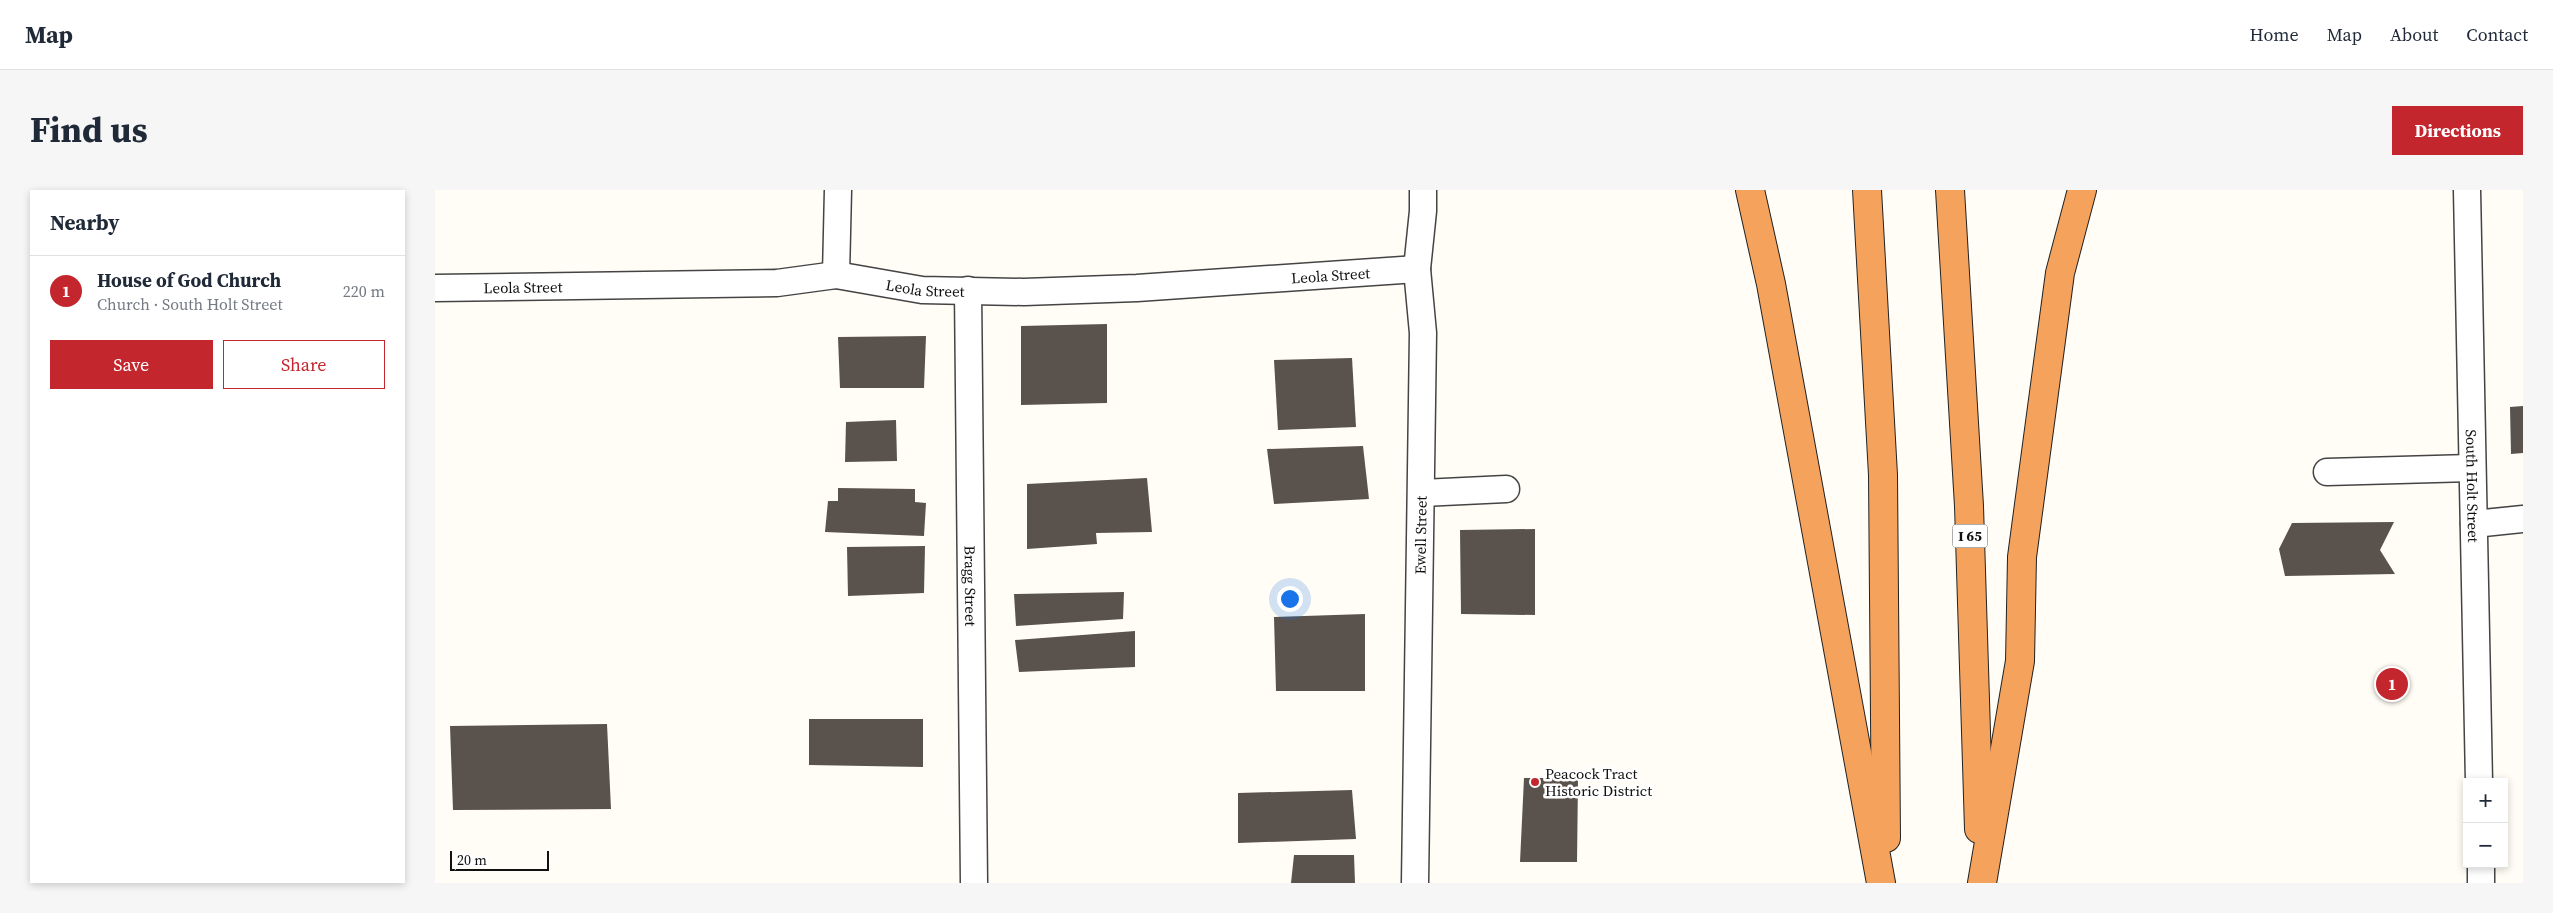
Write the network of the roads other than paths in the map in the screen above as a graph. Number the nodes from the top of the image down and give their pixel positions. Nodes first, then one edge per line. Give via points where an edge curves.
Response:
1 (838, 190) edge
2 (1423, 190) edge
3 (1749, 190) edge
4 (1867, 190) edge
5 (1950, 190) edge
6 (2083, 190) edge
7 (2467, 190) edge
8 (1417, 270) junction
9 (836, 275) junction
10 (435, 288) edge
11 (969, 290) junction
12 (2471, 468) junction
13 (2327, 472) dead end
14 (1506, 489) dead end
15 (1422, 493) junction
16 (2523, 519) edge
17 (2474, 524) junction
18 (2479, 778) edge
19 (2481, 868) edge
20 (974, 883) edge
21 (1415, 883) edge
22 (1881, 883) edge
23 (1886, 883) edge
24 (1982, 883) edge
25 (2481, 883) edge

1 - 9 street
2 - 8 street, Ewell Street
3 - 22 highway via 1773,294
4 - 23 highway via 1883,475
5 - 24 highway, I 65 via 1969,497
6 - 24 highway via 2060,273 2023,557 2020,661
7 - 12 street, South Holt Street
8 - 11 street, Leola Street via 1137,288 1024,292
8 - 15 street, Ewell Street via 1423,333
9 - 10 street, Leola Street via 777,283
9 - 11 street, Leola Street via 922,290
11 - 20 street, Bragg Street
12 - 13 street
12 - 17 street, South Holt Street
14 - 15 street
15 - 21 street, Ewell Street
16 - 17 street
17 - 18 street, South Holt Street
19 - 25 street

